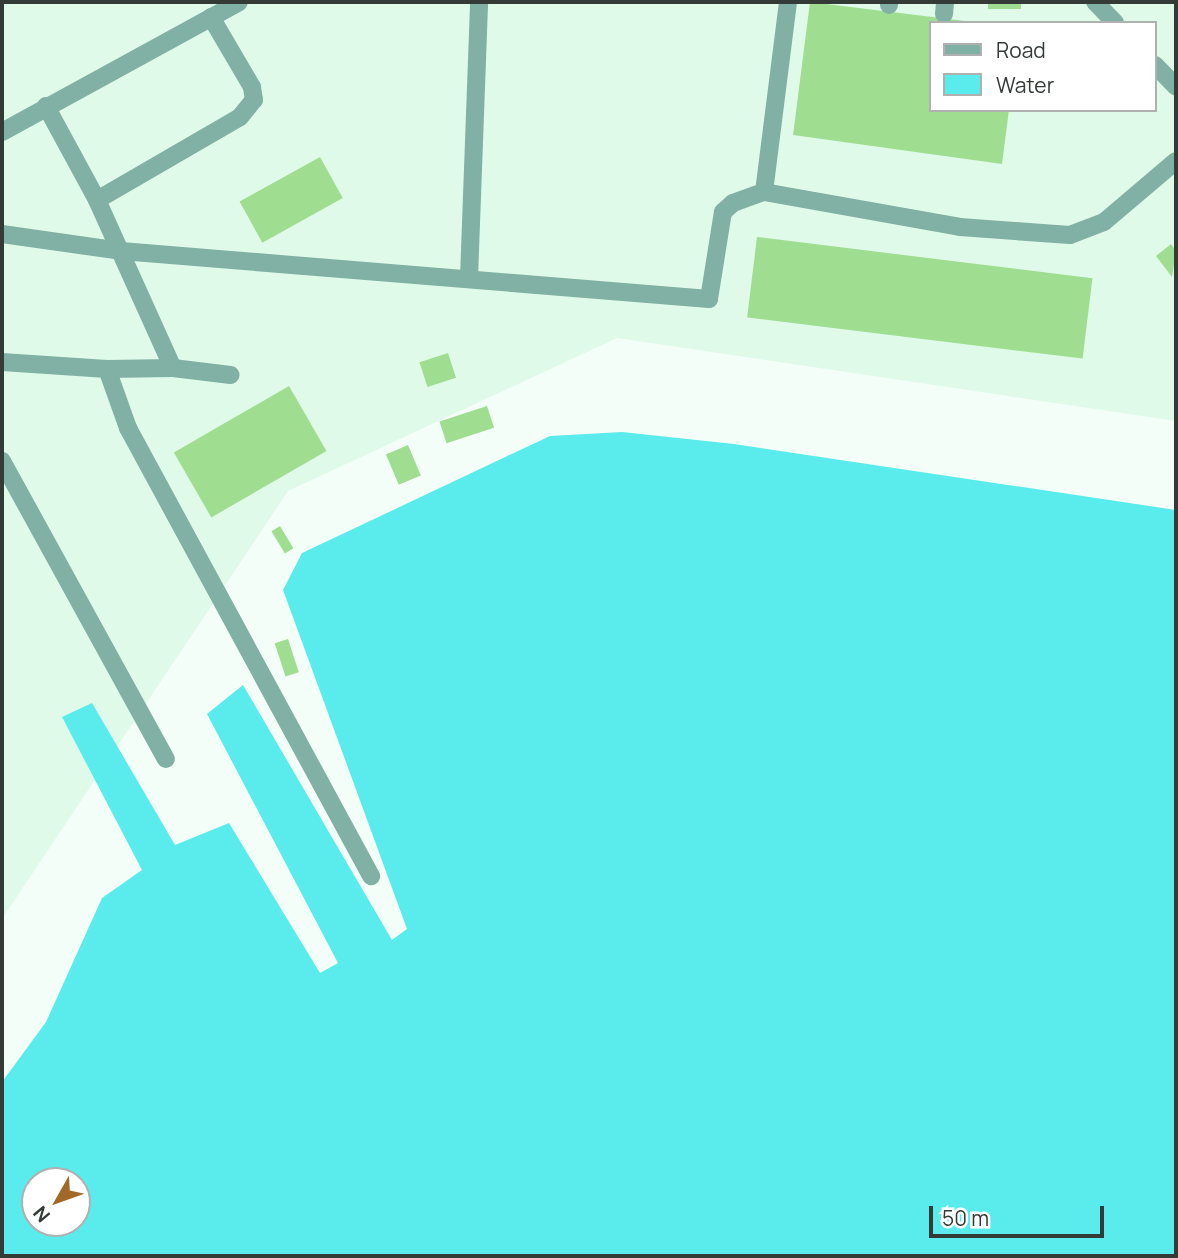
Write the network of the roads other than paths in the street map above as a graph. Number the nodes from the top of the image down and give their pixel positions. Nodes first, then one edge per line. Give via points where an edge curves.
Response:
1 (239, 2) edge
2 (479, 2) edge
3 (788, 2) edge
4 (1095, 2) edge
5 (211, 17) junction
6 (1113, 21) edge
7 (1157, 67) edge
8 (1176, 87) edge
9 (46, 106) junction
10 (2, 132) edge
11 (1176, 161) edge
12 (764, 192) junction
13 (97, 200) junction
14 (2, 234) edge
15 (121, 251) junction
16 (469, 278) junction
17 (2, 362) edge
18 (173, 368) junction
19 (107, 369) junction
20 (231, 375) dead end
21 (2, 461) edge
22 (166, 759) dead end
23 (371, 876) dead end

1 - 5 lane
2 - 16 lane
3 - 12 lane
4 - 6 lane
5 - 9 lane
5 - 13 lane via 252,86 254,100 240,117
7 - 8 lane
9 - 10 lane
9 - 13 lane
11 - 12 lane via 1104,222 1070,235 960,228
12 - 16 lane via 733,203 723,212 709,299
13 - 15 lane
14 - 15 lane
15 - 16 lane
15 - 18 lane
17 - 19 lane
18 - 19 lane
18 - 20 lane
19 - 23 lane via 128,428
21 - 22 lane

